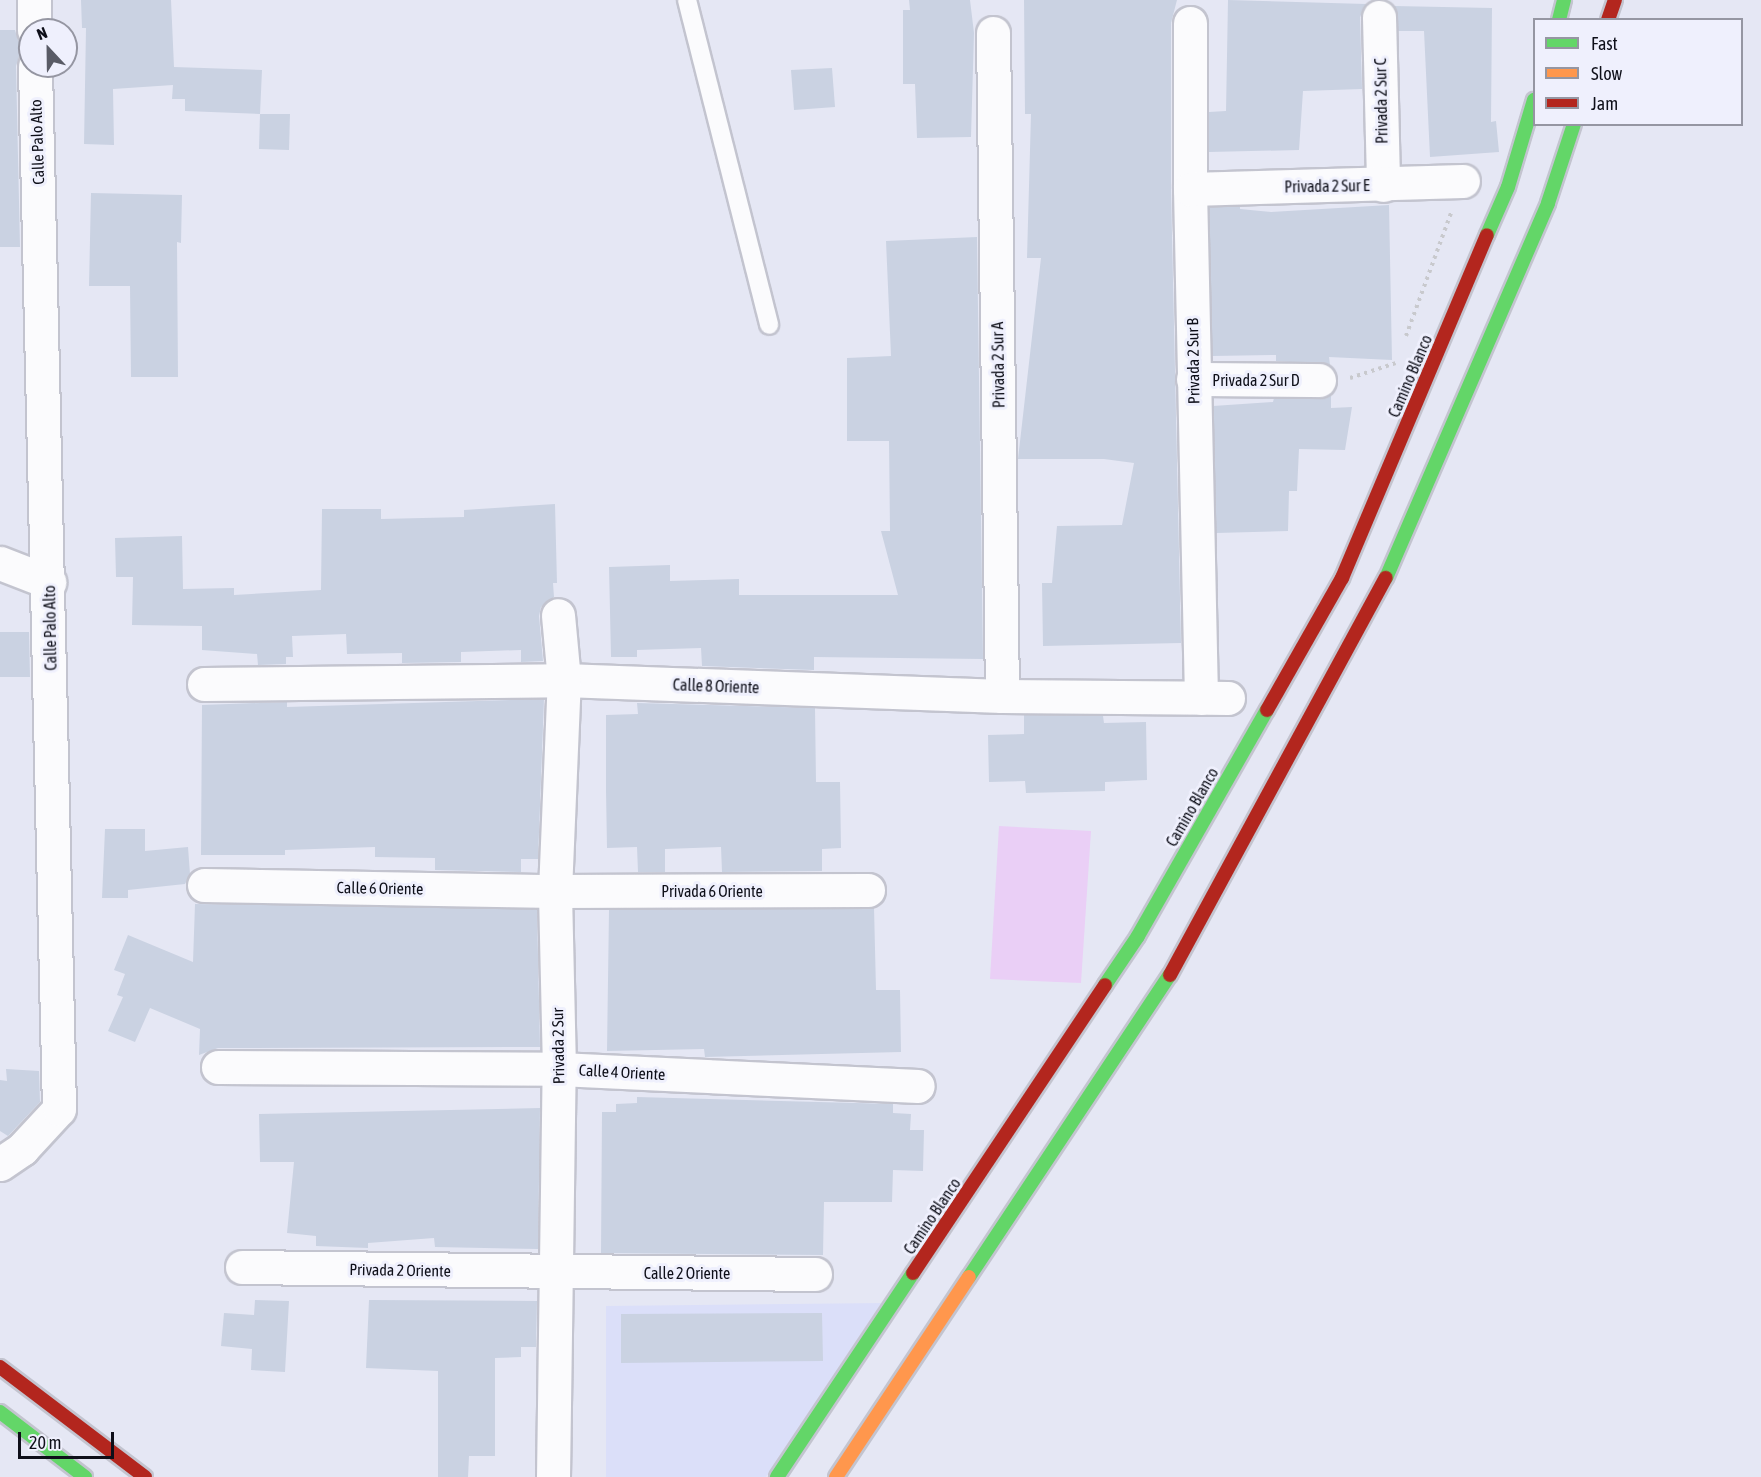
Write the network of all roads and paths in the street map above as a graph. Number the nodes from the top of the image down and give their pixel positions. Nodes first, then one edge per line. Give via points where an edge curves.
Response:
1 (33, 0) edge
2 (687, 0) edge
3 (1564, 0) edge
4 (1615, 0) edge
5 (1379, 17) dead end
6 (34, 18) edge
7 (1560, 18) edge
8 (1609, 18) edge
9 (1190, 23) dead end
10 (993, 33) dead end
11 (35, 78) edge
12 (1533, 104) edge
13 (1573, 126) edge
14 (1463, 181) joint
15 (1383, 184) junction
16 (1190, 189) junction
17 (769, 325) dead end
18 (1404, 342) dead end
19 (1400, 353) dead end
20 (1193, 380) junction
21 (1319, 380) joint
22 (0, 563) edge
23 (49, 582) junction
24 (558, 615) dead end
25 (564, 680) junction
26 (204, 684) dead end
27 (1002, 696) junction
28 (1215, 698) joint
29 (204, 885) dead end
30 (868, 890) dead end
31 (555, 891) junction
32 (218, 1067) dead end
33 (559, 1069) junction
34 (918, 1086) dead end
35 (0, 1164) edge
36 (242, 1267) dead end
37 (558, 1273) junction
38 (816, 1274) dead end
39 (0, 1367) edge
40 (0, 1412) edge
41 (85, 1477) edge
42 (145, 1477) edge
43 (553, 1477) edge
44 (777, 1477) edge
45 (836, 1477) edge

1 - 6 street
2 - 17 lane
3 - 7 street
4 - 8 street
5 - 15 street, Privada 2 Sur C
9 - 16 street, Privada 2 Sur B
10 - 27 street, Privada 2 Sur A
11 - 23 street, Calle Palo Alto
12 - 44 street, Camino Blanco via 1513,189 1342,578 1143,939
13 - 45 street via 1382,590 1175,956
14 - 15 street, Privada 2 Sur E
14 - 18 path
15 - 16 street, Privada 2 Sur E
16 - 20 street, Privada 2 Sur B
19 - 21 path via 1396,364 1362,377
20 - 21 street, Privada 2 Sur D
20 - 28 street, Privada 2 Sur B
22 - 23 street
23 - 35 street, Calle Palo Alto via 59,1109 22,1149
24 - 25 street, Privada 2 Sur
25 - 26 street, Calle 8 Oriente
25 - 27 street, Calle 8 Oriente
25 - 31 street, Privada 2 Sur
27 - 28 street, Calle 8 Oriente
29 - 31 street, Calle 6 Oriente
30 - 31 street, Privada 6 Oriente
31 - 33 street, Privada 2 Sur
32 - 33 street, Calle 4 Oriente
33 - 34 street, Calle 4 Oriente
33 - 37 street, Privada 2 Sur
36 - 37 street, Privada 2 Oriente
37 - 38 street, Calle 2 Oriente
37 - 43 street, Privada 2 Sur
39 - 42 street
40 - 41 street

